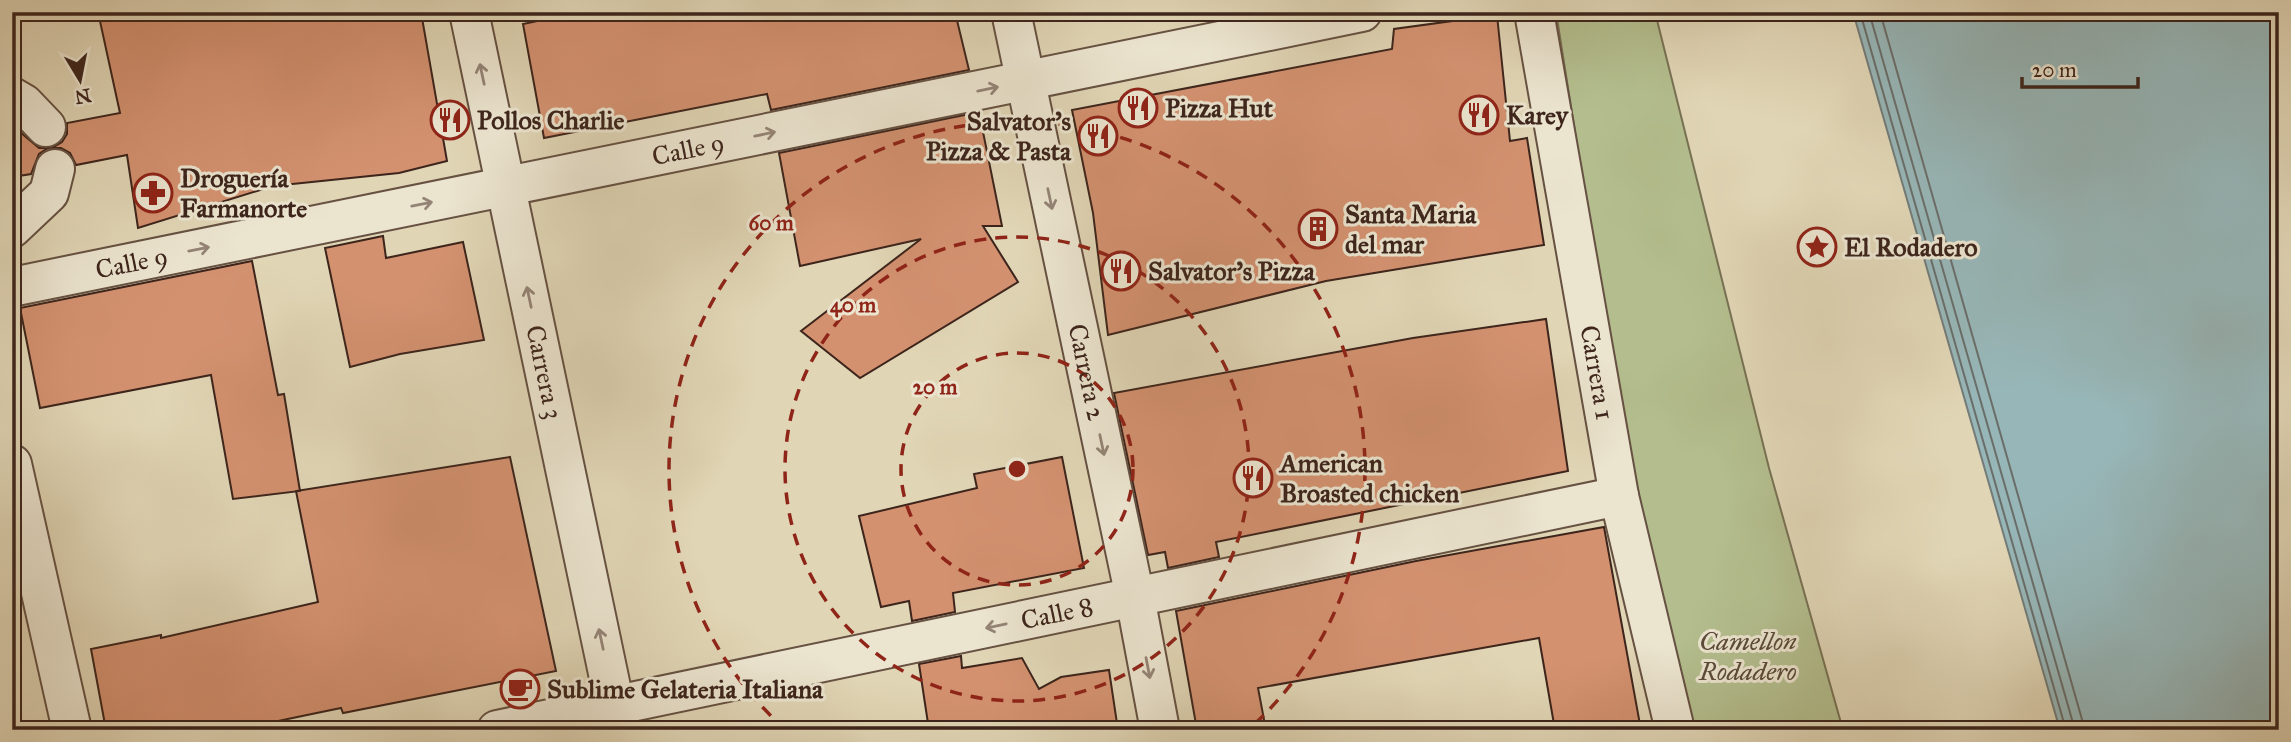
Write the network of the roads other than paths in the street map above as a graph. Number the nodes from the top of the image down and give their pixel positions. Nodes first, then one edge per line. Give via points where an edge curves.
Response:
1 (469, 12) edge
2 (1011, 12) edge
3 (1362, 12) edge
4 (1534, 12) edge
5 (1025, 81) junction
6 (12, 97) edge
7 (46, 127) dead end
8 (55, 169) dead end
9 (506, 187) junction
10 (12, 228) edge
11 (12, 288) edge
12 (12, 464) edge
13 (1619, 496) junction
14 (1135, 597) junction
15 (618, 718) edge
16 (72, 730) edge
17 (497, 730) edge
18 (1160, 730) edge
19 (1675, 730) edge

9 -> 1 street, Carrera 3
2 - 5 street, Carrera 2
3 - 5 street, Calle 9
4 - 13 street, Carrera 1
9 -> 5 street, Calle 9
5 -> 14 street, Carrera 2
6 - 7 street
8 - 10 street via 49,193
11 -> 9 street, Calle 9
15 -> 9 street, Carrera 3
12 - 16 street
13 - 14 street, Calle 8
13 - 19 street, Carrera 1
14 -> 15 street, Calle 8
14 -> 18 street, Carrera 2
15 - 17 street, Calle 8

